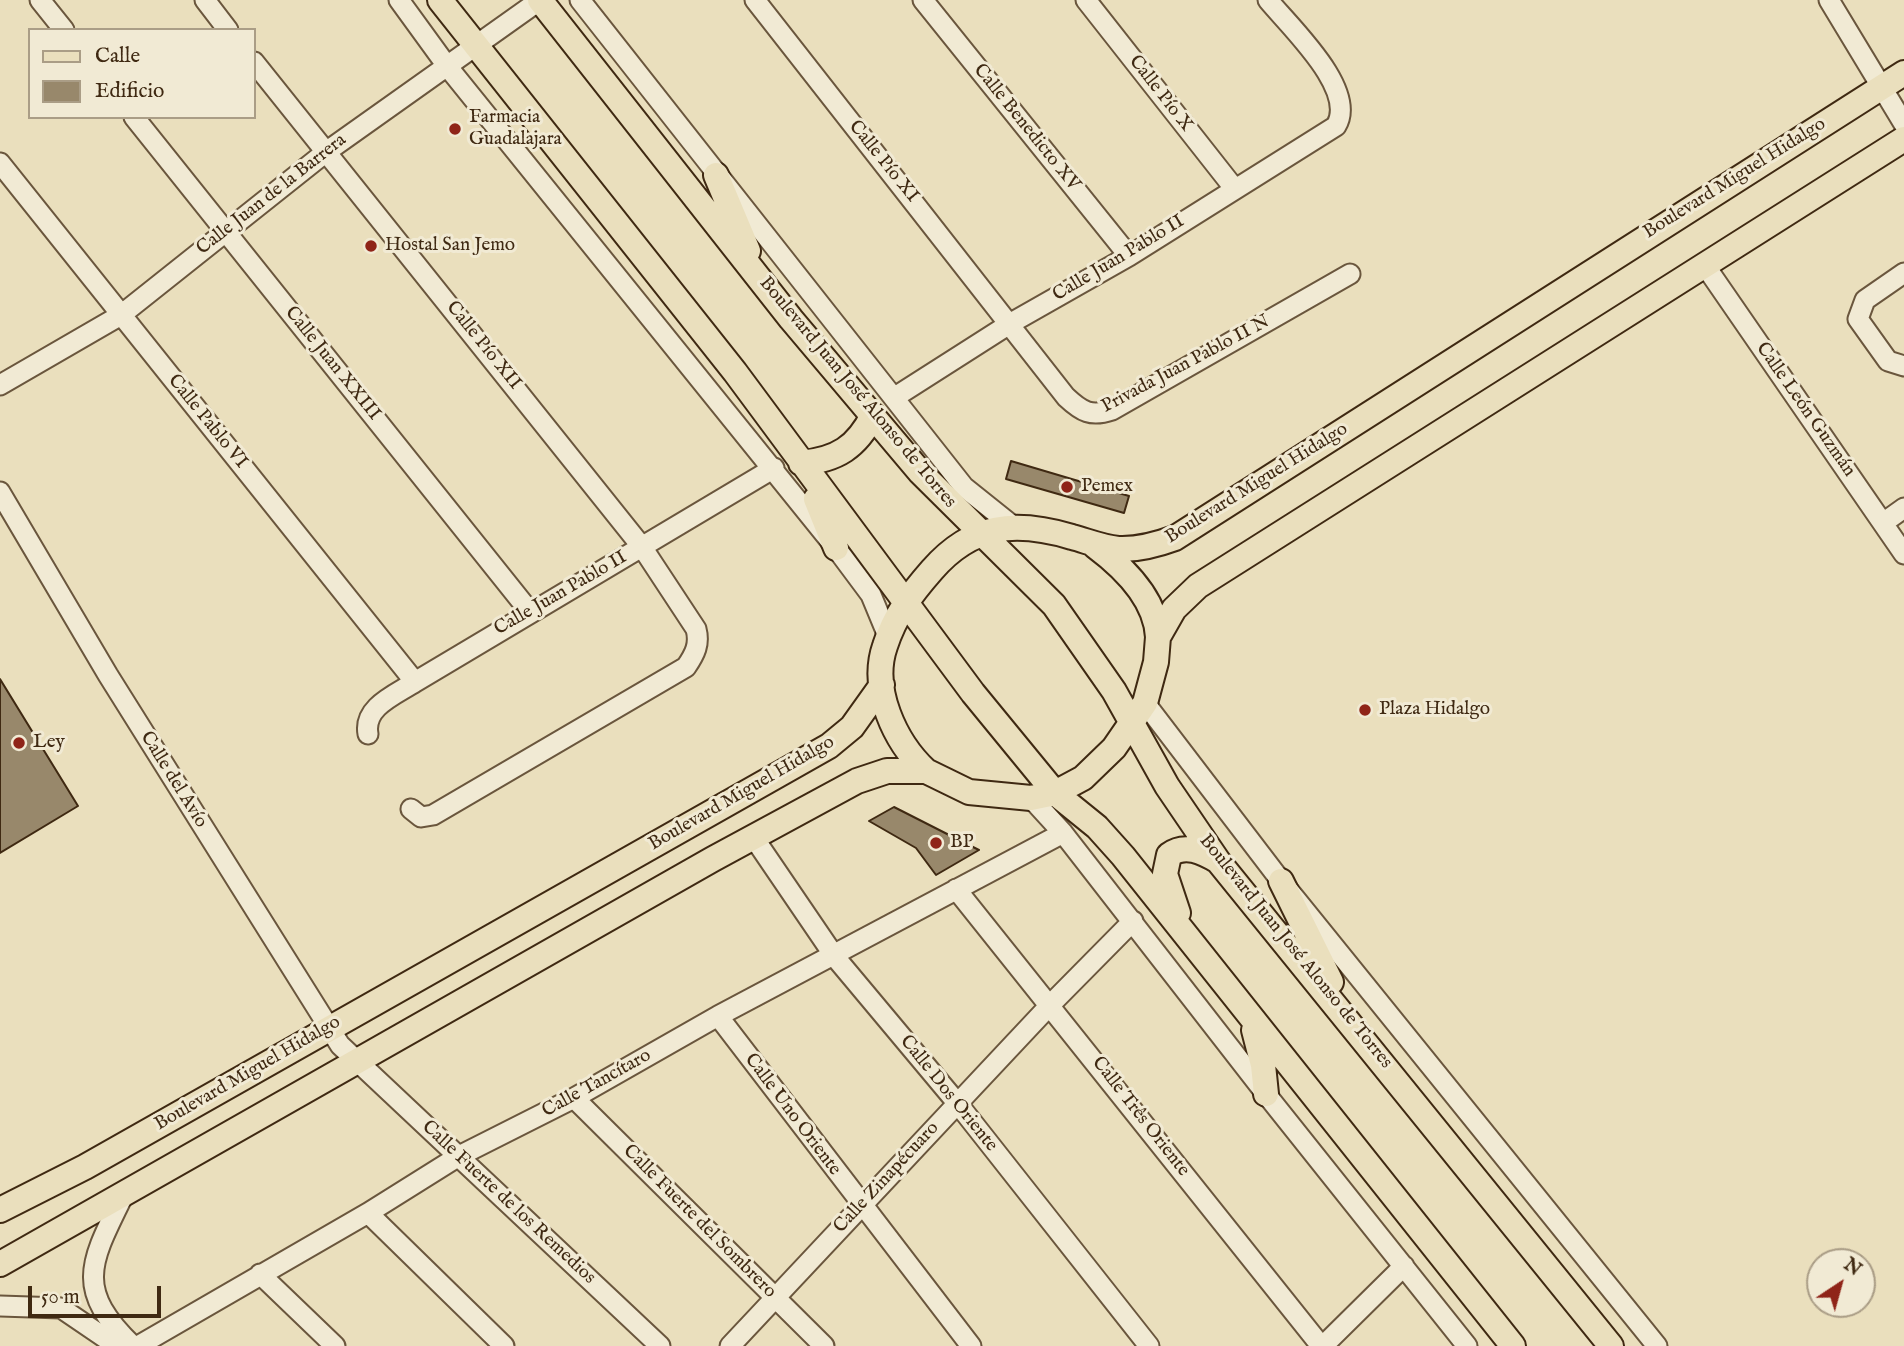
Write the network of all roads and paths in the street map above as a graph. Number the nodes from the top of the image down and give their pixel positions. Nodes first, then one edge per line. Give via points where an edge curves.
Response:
1 (40, 0) edge
2 (205, 0) edge
3 (399, 0) edge
4 (440, 0) edge
5 (540, 0) edge
6 (580, 0) edge
7 (755, 0) edge
8 (923, 0) edge
9 (1086, 0) edge
10 (1268, 0) edge
11 (1829, 0) edge
12 (62, 28) edge
13 (226, 28) edge
14 (477, 45) junction
15 (256, 64) edge
16 (447, 66) junction
17 (1904, 73) edge
18 (1881, 86) junction
19 (136, 119) edge
20 (1904, 124) edge
21 (1904, 139) edge
22 (326, 152) junction
23 (0, 163) edge
24 (716, 174) junction
25 (1234, 188) junction
26 (225, 230) junction
27 (1129, 257) junction
28 (1706, 267) junction
29 (1904, 273) edge
30 (1350, 274) dead end
31 (758, 277) junction
32 (121, 315) junction
33 (1011, 323) junction
34 (1904, 366) edge
35 (0, 385) edge
36 (895, 397) junction
37 (873, 415) junction
38 (801, 463) junction
39 (774, 468) junction
40 (0, 492) edge
41 (1904, 508) edge
42 (1883, 523) junction
43 (1014, 527) junction
44 (979, 533) junction
45 (1095, 546) junction
46 (642, 547) junction
47 (836, 548) junction
48 (1904, 554) edge
49 (905, 601) junction
50 (530, 612) junction
51 (888, 636) junction
52 (1158, 637) junction
53 (415, 682) junction
54 (882, 685) junction
55 (1145, 703) junction
56 (1131, 724) junction
57 (368, 734) dead end
58 (926, 771) junction
59 (1055, 793) junction
60 (1031, 798) junction
61 (411, 809) dead end
62 (1063, 833) junction
63 (754, 838) junction
64 (1218, 862) junction
65 (1281, 881) junction
66 (956, 889) junction
67 (1133, 921) junction
68 (1186, 934) junction
69 (835, 957) junction
70 (1051, 1004) junction
71 (718, 1016) junction
72 (1248, 1016) junction
73 (1354, 1026) junction
74 (329, 1027) junction
75 (356, 1061) junction
76 (1266, 1094) junction
77 (574, 1098) junction
78 (958, 1104) junction
79 (459, 1156) junction
80 (123, 1196) junction
81 (861, 1206) junction
82 (0, 1210) edge
83 (368, 1213) junction
84 (0, 1264) edge
85 (1404, 1266) junction
86 (260, 1274) junction
87 (774, 1297) junction
88 (0, 1306) edge
89 (117, 1346) edge
90 (135, 1346) edge
91 (335, 1346) edge
92 (504, 1346) edge
93 (660, 1346) edge
94 (730, 1346) edge
95 (824, 1346) edge
96 (971, 1346) edge
97 (1149, 1346) edge
98 (1322, 1346) edge
99 (1467, 1346) edge
100 (1514, 1346) edge
101 (1611, 1346) edge
102 (1657, 1346) edge

1 - 12 street
2 - 13 street
3 - 16 street
4 - 14 main road
5 - 14 street, Calle Juan de la Barrera
5 - 31 main road, Boulevard Juan José Alonso de Torres
6 - 24 street, Boulevard Juan José Alonso de Torres
7 - 33 street, Calle Pío XI
8 - 27 street, Calle Benedicto XV
9 - 25 street, Calle Pío X
10 - 25 street, Calle Juan Pablo II via 1336,86 1341,118 1328,134
11 - 18 street
14 - 16 street, Calle Juan de la Barrera
14 - 38 main road via 735,372
15 - 22 street, Calle Pío XII
16 - 22 street, Calle Juan de la Barrera
16 - 39 street
17 - 18 main road, Boulevard Miguel Hidalgo
18 - 20 street
18 - 45 main road, Boulevard Miguel Hidalgo via 1175,538 1142,548
19 - 26 street, Calle Juan XXIII
21 - 28 main road
22 - 26 street, Calle Juan de la Barrera
22 - 46 street, Calle Pío XII
23 - 32 street, Calle Pablo VI
24 - 31 main road
24 - 36 street, Boulevard Juan José Alonso de Torres
25 - 27 street, Calle Juan Pablo II
26 - 32 street, Calle Juan de la Barrera
26 - 50 street, Calle Juan XXIII
27 - 33 street, Calle Juan Pablo II
28 - 42 street, Calle León Guzmán
28 - 52 main road via 1198,586 1174,609
29 - 34 street via 1865,300 1857,319 1888,361
30 - 33 street, Privada Juan Pablo II N via 1100,414 1082,411 1066,397
31 - 37 main road, Boulevard Juan José Alonso de Torres
32 - 35 street, Calle Juan de la Barrera
32 - 53 street, Calle Pablo VI
33 - 36 street, Calle Juan Pablo II
36 - 43 street, Boulevard Juan José Alonso de Torres via 964,487
37 - 38 main road via 859,440 847,450 825,461
37 - 44 main road, Boulevard Juan José Alonso de Torres
38 - 47 main road
38 - 49 main road
39 - 46 street, Calle Juan Pablo II
39 - 47 street
40 - 74 street, Calle del Avío via 107,675
41 - 42 street
42 - 48 street, Calle León Guzmán
43 - 44 main road, Boulevard Miguel Hidalgo
43 - 45 main road, Boulevard Miguel Hidalgo via 1054,532
44 - 49 main road, Boulevard Miguel Hidalgo via 957,545
44 - 56 main road, Boulevard Juan José Alonso de Torres via 1054,605 1103,673
45 - 52 main road via 1116,561 1139,589
46 - 50 street, Calle Juan Pablo II
46 - 61 street, Calle Pío XII via 696,629 699,639 686,667 433,815 421,817
47 - 51 street via 871,595
49 - 51 main road, Boulevard Miguel Hidalgo
49 - 59 main road
50 - 53 street, Calle Juan Pablo II
51 - 54 main road, Boulevard Miguel Hidalgo via 880,667
52 - 55 main road
53 - 57 street, Calle Juan Pablo II via 371,713
54 - 58 main road via 898,735
54 - 74 main road, Boulevard Miguel Hidalgo via 852,727 829,746
55 - 56 main road
55 - 65 street
56 - 59 main road via 1098,766
56 - 64 main road, Boulevard Juan José Alonso de Torres
58 - 60 main road via 969,792
58 - 63 main road via 871,775
59 - 60 main road
59 - 68 main road via 1109,839
60 - 62 street
62 - 66 street, Calle Tancítaro
62 - 67 street
63 - 69 street, Calle Dos Oriente
63 - 75 main road
64 - 68 main road via 1190,849 1175,851 1167,859 1165,874
64 - 73 main road, Boulevard Juan José Alonso de Torres
65 - 73 main road
65 - 102 street
66 - 69 street, Calle Tancítaro
66 - 70 street, Calle Três Oriente
67 - 70 street, Calle Zinapécuaro
67 - 76 street
68 - 72 main road
69 - 71 street, Calle Tancítaro
69 - 78 street, Calle Dos Oriente
70 - 78 street, Calle Zinapécuaro
70 - 98 street, Calle Três Oriente
71 - 77 street, Calle Tancítaro
71 - 81 street, Calle Uno Oriente
72 - 76 main road via 1259,1048
72 - 100 main road
73 - 101 main road, Boulevard Juan José Alonso de Torres
74 - 75 street, Calle del Avío
74 - 82 main road, Boulevard Miguel Hidalgo via 85,1167
75 - 79 street, Calle Fuerte de los Remedios
75 - 80 main road
76 - 85 street
77 - 79 street, Calle Tancítaro
77 - 87 street, Calle Fuerte del Sombrero
78 - 81 street, Calle Zinapécuaro
78 - 97 street, Calle Dos Oriente
79 - 83 street, Calle Tancítaro
79 - 93 street, Calle Fuerte de los Remedios
80 - 84 main road
80 - 90 street via 99,1252 93,1284 102,1312
81 - 87 street, Calle Zinapécuaro
81 - 96 street, Calle Uno Oriente
83 - 86 street, Calle Tancítaro
83 - 92 street
85 - 98 street
85 - 99 street
86 - 90 street, Calle Tancítaro
86 - 91 street
87 - 94 street, Calle Zinapécuaro
87 - 95 street, Calle Fuerte del Sombrero
88 - 89 street via 61,1308

